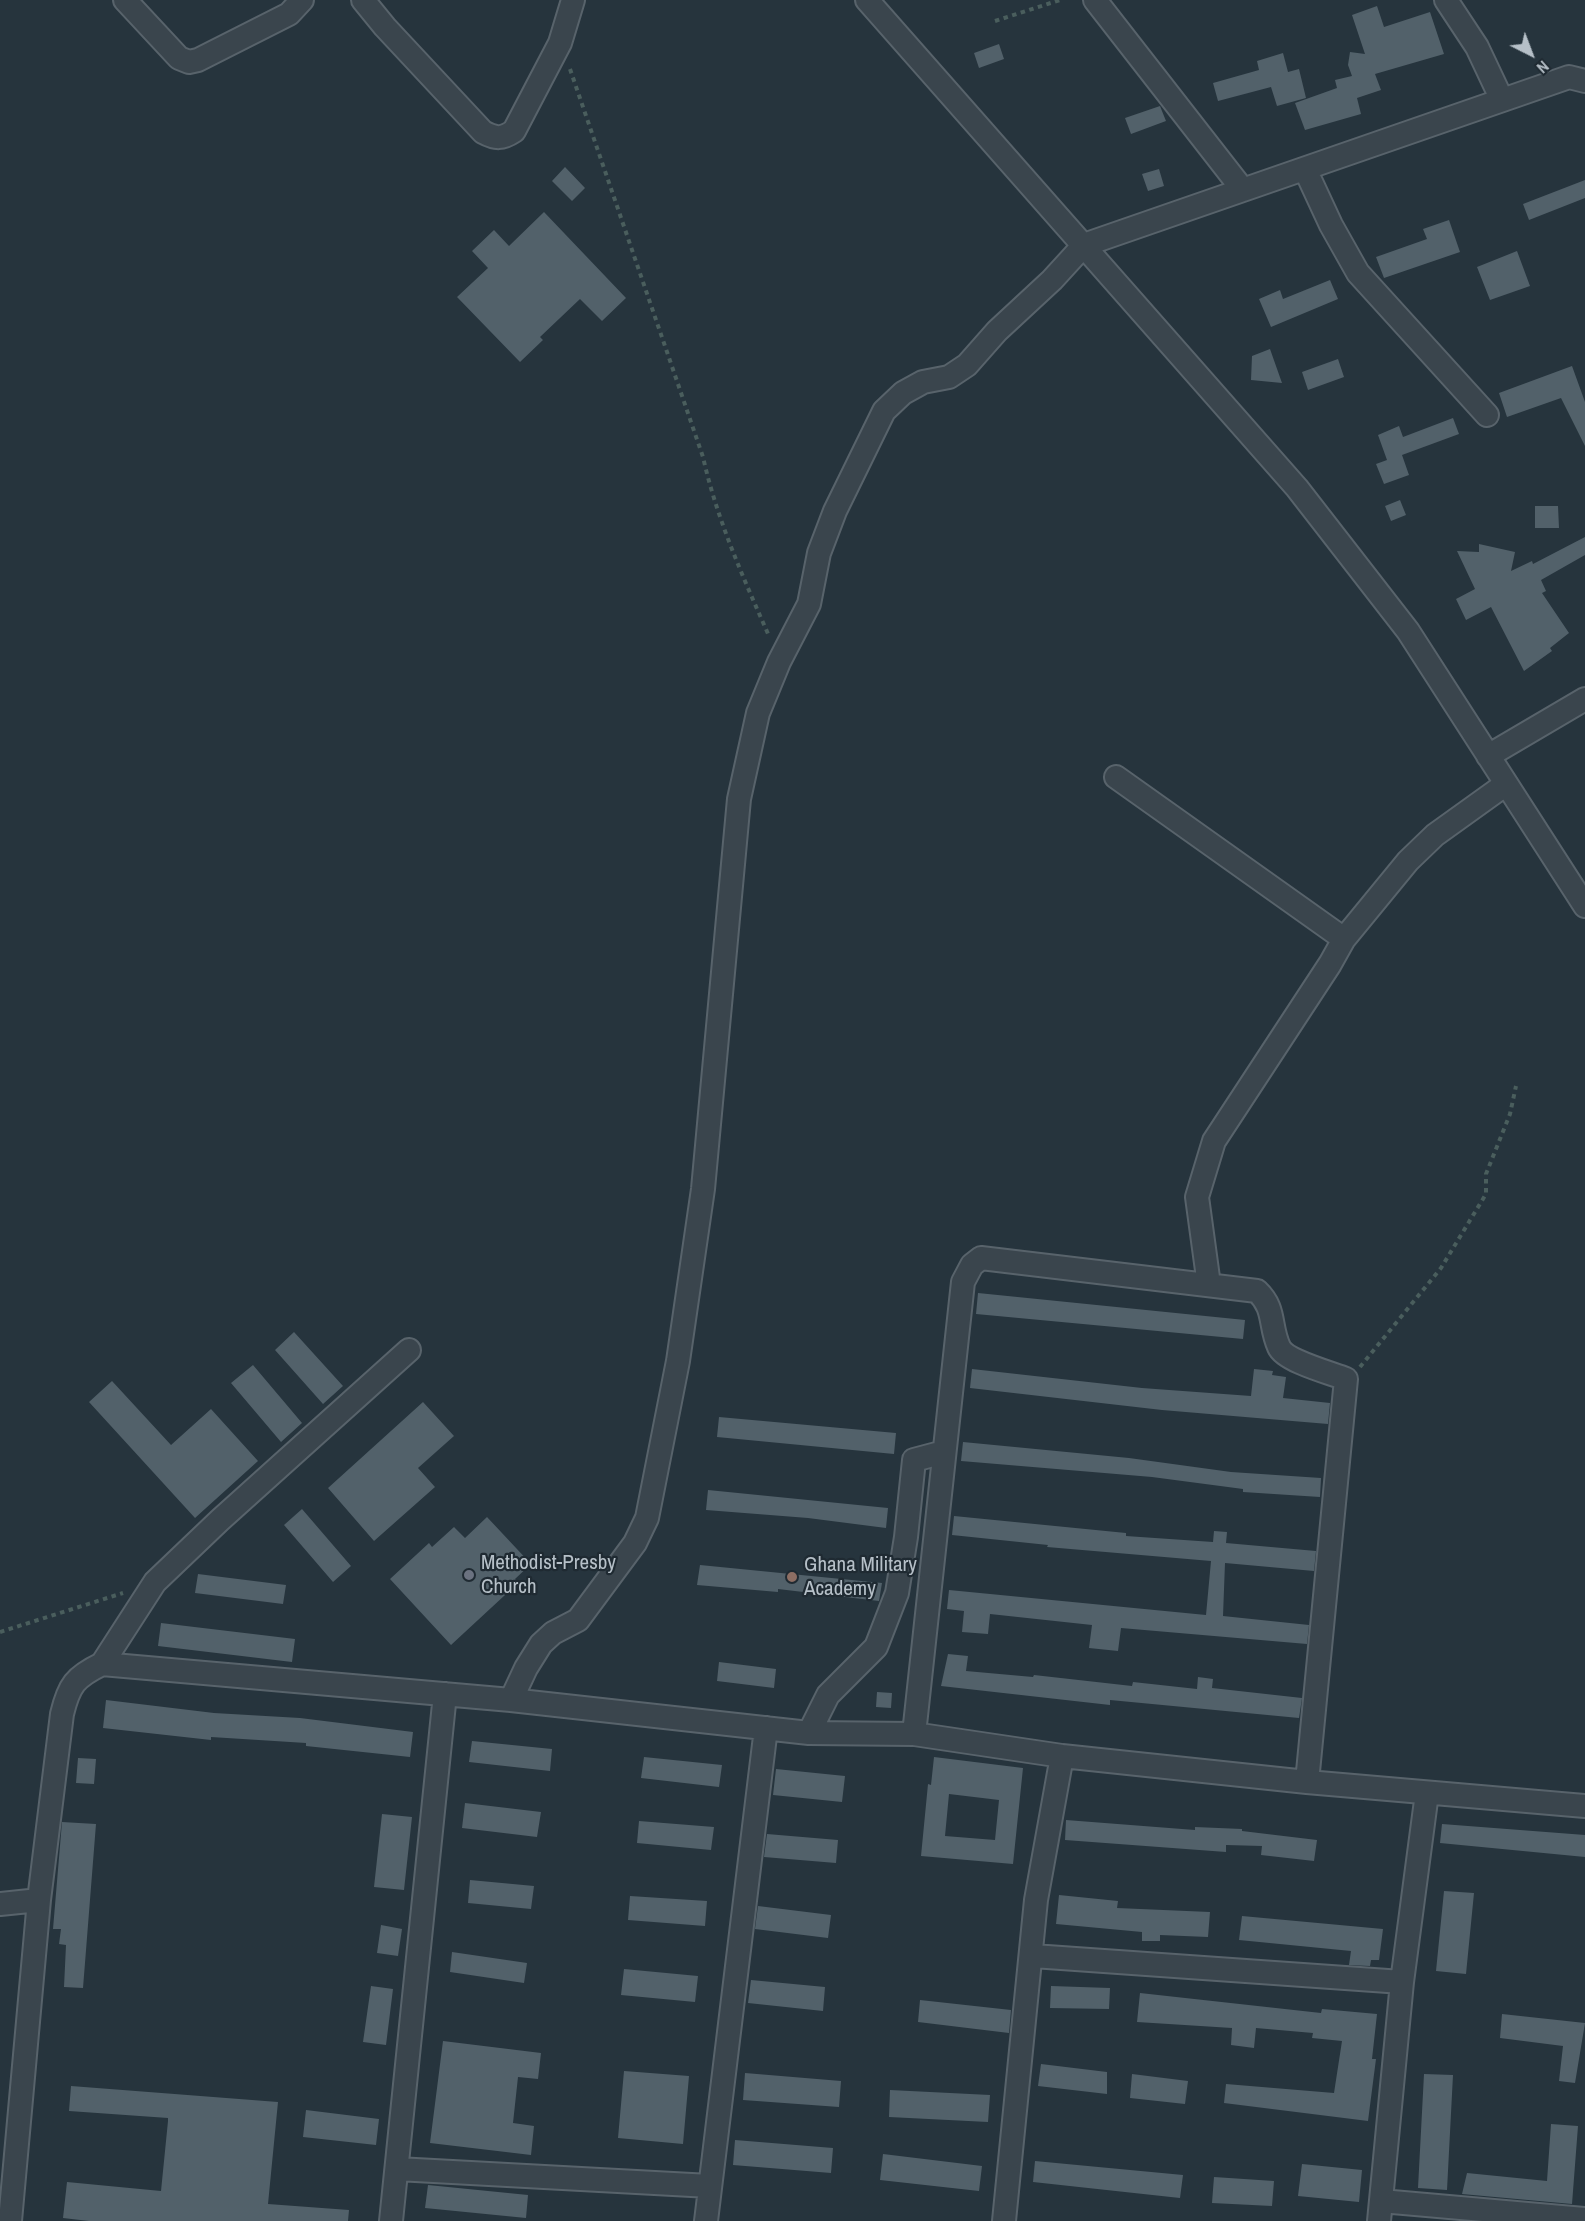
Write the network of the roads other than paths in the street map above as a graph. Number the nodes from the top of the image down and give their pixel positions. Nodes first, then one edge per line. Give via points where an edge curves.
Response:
1 (125, 0) edge
2 (302, 0) edge
3 (363, 0) edge
4 (573, 0) edge
5 (867, 0) edge
6 (1095, 0) edge
7 (1446, 0) edge
8 (1585, 81) edge
9 (1502, 100) junction
10 (1305, 169) junction
11 (1243, 190) junction
12 (1084, 245) junction
13 (1487, 415) dead end
14 (1585, 699) edge
15 (1488, 756) junction
16 (1116, 777) dead end
17 (1506, 784) junction
18 (1585, 906) edge
19 (1344, 939) junction
20 (1209, 1285) junction
21 (409, 1350) dead end
22 (944, 1452) junction
23 (102, 1664) junction
24 (445, 1694) junction
25 (511, 1700) junction
26 (765, 1728) junction
27 (808, 1733) junction
28 (914, 1734) junction
29 (1062, 1756) junction
30 (1307, 1782) junction
31 (1427, 1793) junction
32 (1585, 1806) edge
33 (39, 1900) junction
34 (0, 1904) edge
35 (1033, 1956) junction
36 (1402, 1982) junction
37 (397, 2169) junction
38 (710, 2186) junction
39 (1379, 2211) edge
40 (1585, 2219) edge
41 (10, 2221) edge
42 (391, 2221) edge
43 (706, 2221) edge
44 (1004, 2221) edge

1 - 2 street via 178,58 189,62 289,14
3 - 4 street via 483,132 494,138 514,131 560,42
5 - 12 street
6 - 11 street
7 - 9 street via 1477,47
8 - 9 street via 1569,77
9 - 10 street
10 - 11 street
10 - 13 street via 1358,273
11 - 12 street
12 - 15 street via 1297,488 1408,631
12 - 25 street via 967,365 949,377 923,382 903,393 884,411 835,511 819,553 809,604 758,713 739,798 703,1189 678,1361 647,1518 635,1543 578,1620 541,1644
14 - 15 street
15 - 17 street
16 - 19 street
17 - 18 street
17 - 19 street via 1435,835 1408,861
19 - 20 street via 1214,1141 1197,1197
20 - 22 street via 981,1258 963,1282
20 - 30 street via 1257,1291 1268,1301 1279,1348 1288,1356 1346,1379
21 - 23 street via 155,1582
22 - 27 street via 914,1460 897,1593 876,1647 828,1695
22 - 28 street
23 - 24 street
23 - 33 street via 83,1673 68,1690
24 - 25 street
24 - 37 street
25 - 26 street
26 - 27 street
26 - 38 street
27 - 28 street
28 - 29 street
29 - 30 street
29 - 35 street via 1036,1900
30 - 31 street
31 - 32 street
31 - 36 street
33 - 34 street
33 - 41 street
35 - 36 street
35 - 44 street
36 - 39 street
37 - 38 street
37 - 42 street
38 - 43 street
39 - 40 street

